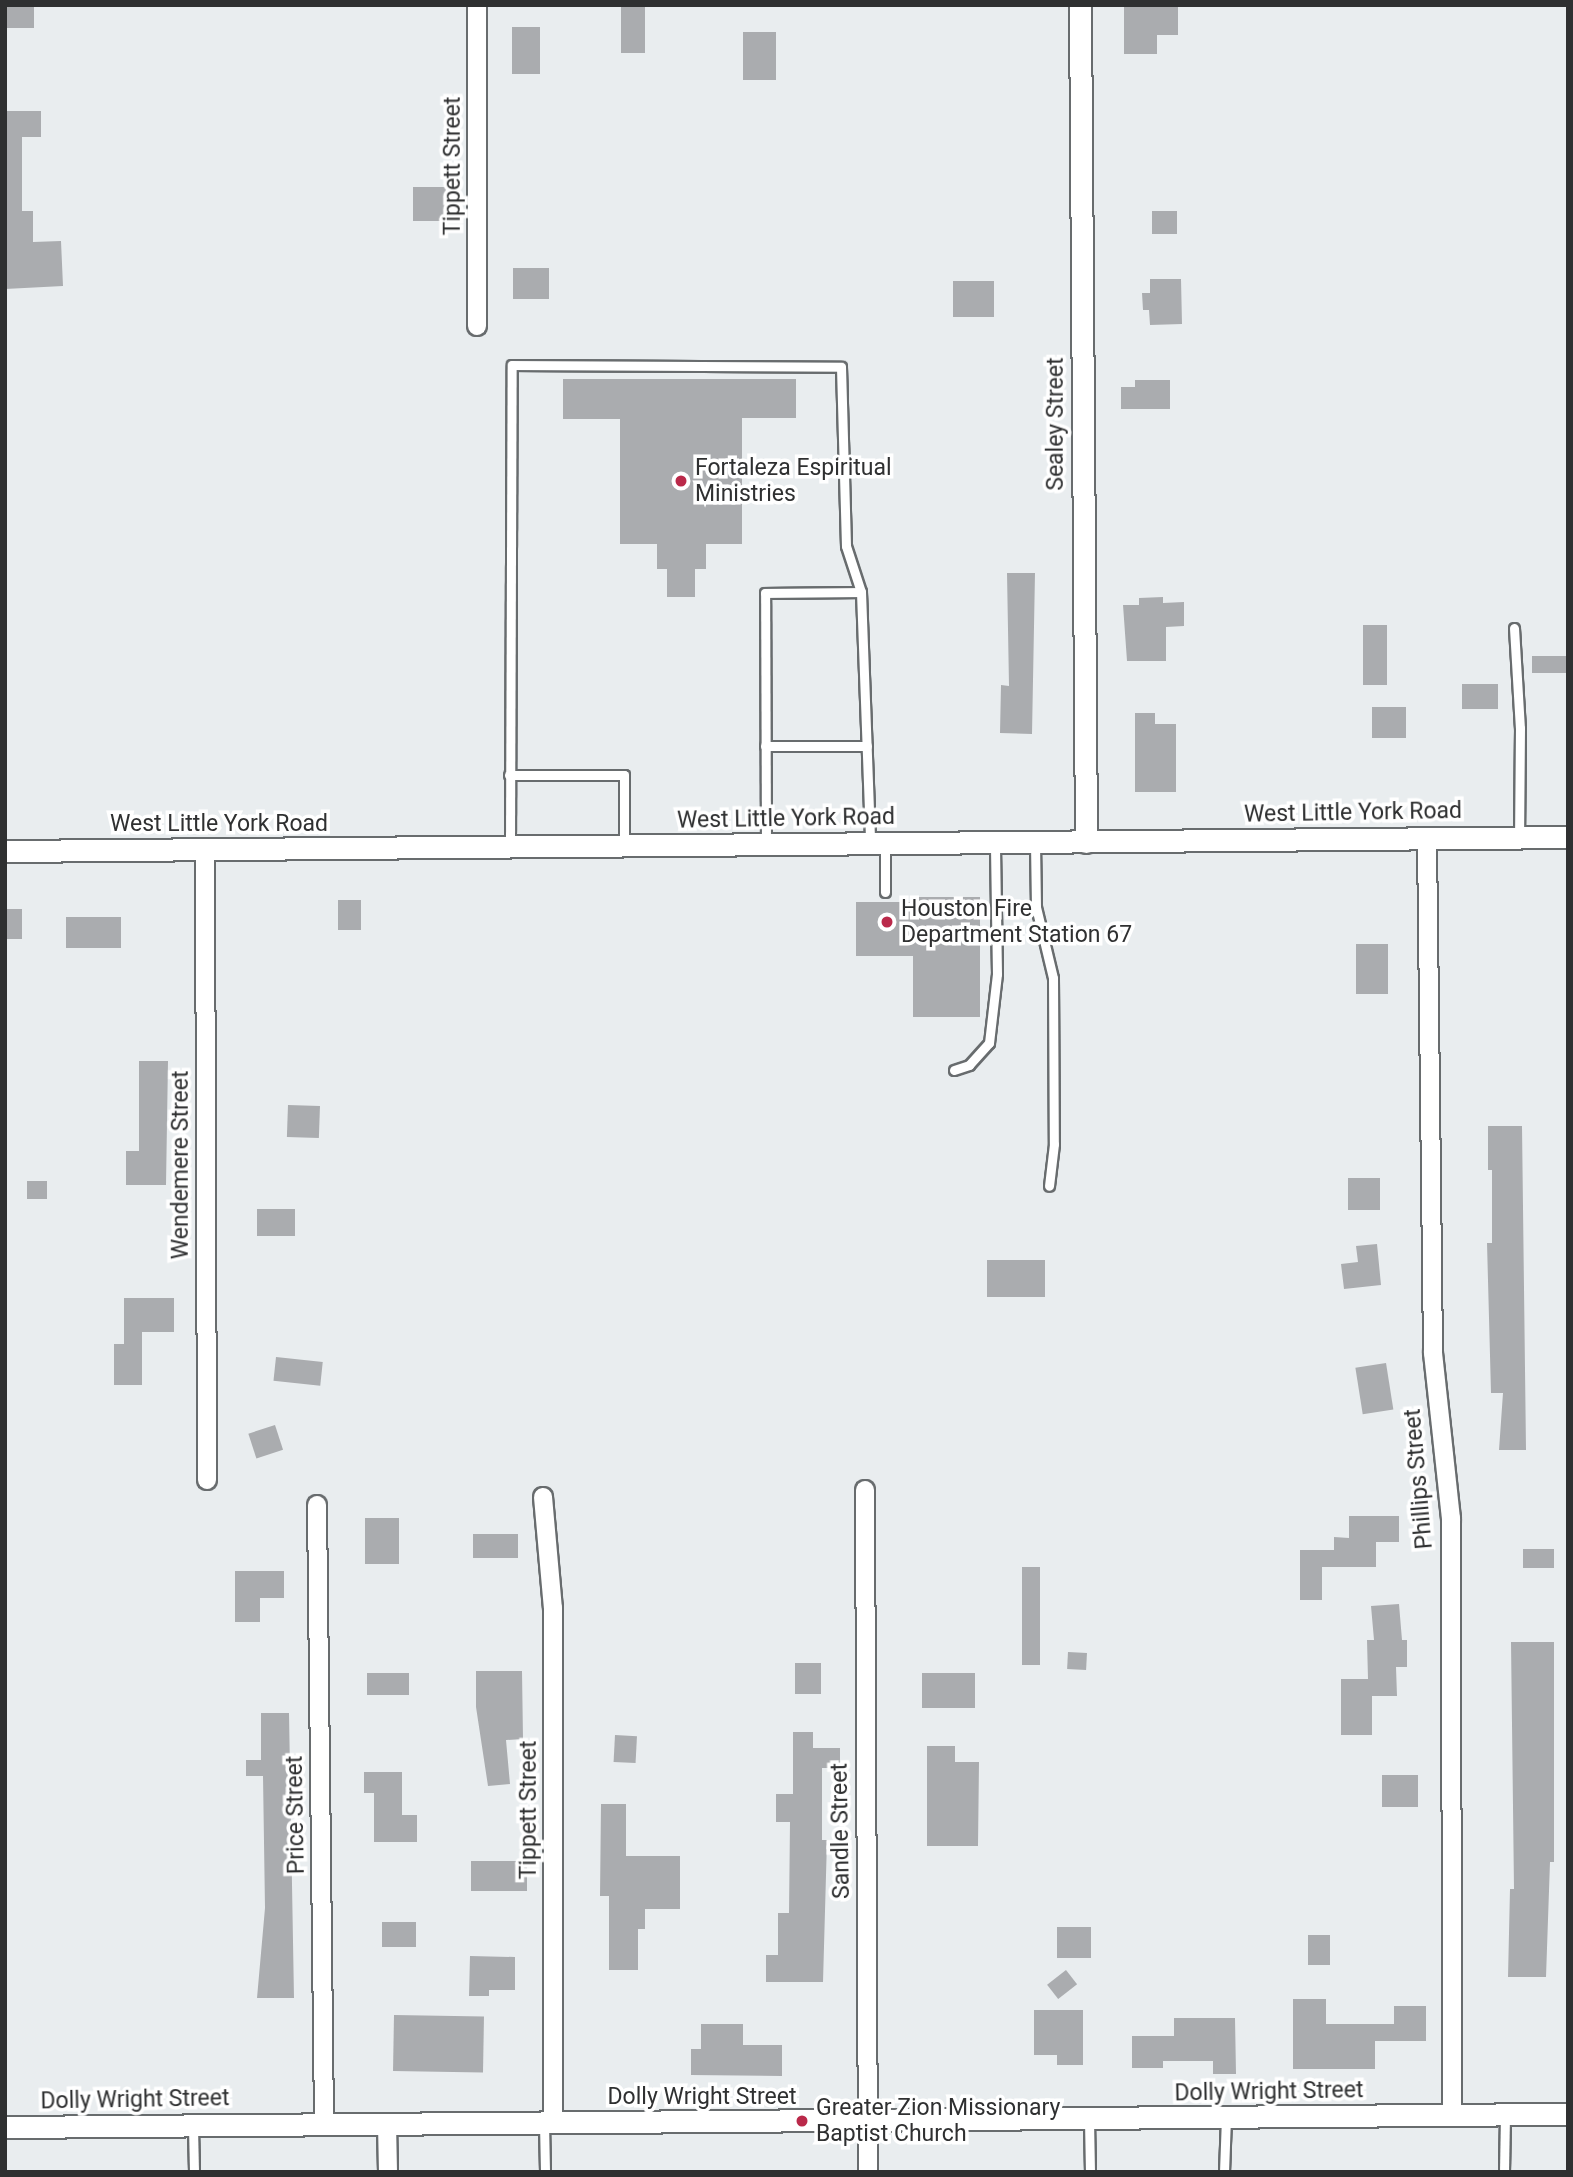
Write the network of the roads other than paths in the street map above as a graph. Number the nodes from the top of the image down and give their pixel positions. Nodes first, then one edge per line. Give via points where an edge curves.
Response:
1 (477, 5) edge
2 (1080, 5) edge
3 (477, 326) dead end
4 (862, 592) junction
5 (1514, 628) dead end
6 (765, 746) junction
7 (867, 746) junction
8 (509, 775) junction
9 (1568, 837) edge
10 (1519, 838) junction
11 (1427, 839) junction
12 (1035, 842) junction
13 (1086, 842) junction
14 (877, 844) junction
15 (995, 844) junction
16 (766, 845) junction
17 (624, 847) junction
18 (510, 848) junction
19 (205, 849) junction
20 (5, 851) edge
21 (885, 892) dead end
22 (954, 1070) dead end
23 (1049, 1186) dead end
24 (207, 1480) dead end
25 (864, 1490) dead end
26 (543, 1497) dead end
27 (317, 1505) dead end
28 (1568, 2114) edge
29 (1505, 2115) junction
30 (1452, 2116) junction
31 (1226, 2118) junction
32 (1089, 2120) junction
33 (868, 2122) junction
34 (549, 2123) junction
35 (324, 2124) junction
36 (387, 2124) junction
37 (193, 2125) junction
38 (5, 2127) edge
39 (194, 2172) edge
40 (388, 2172) edge
41 (545, 2172) edge
42 (868, 2172) edge
43 (1090, 2172) edge
44 (1224, 2172) edge
45 (1504, 2172) edge

1 - 3 street, Tippett Street
2 - 13 street, Sealey Street
4 - 6 lane via 765,593
4 - 7 lane
4 - 8 lane via 846,546 841,367 512,365
5 - 10 lane via 1520,728
6 - 7 lane
6 - 16 lane
7 - 14 lane
8 - 17 lane via 624,775
8 - 18 lane
9 - 10 street, West Little York Road
10 - 11 street, West Little York Road
11 - 13 street, West Little York Road
11 - 30 street, Phillips Street via 1433,1353 1451,1518
12 - 13 street, West Little York Road
12 - 15 street, West Little York Road
12 - 23 lane via 1036,907 1053,978 1054,1144
14 - 15 street, West Little York Road
14 - 16 street, West Little York Road
14 - 21 lane
15 - 22 lane via 997,974 989,1043 969,1065
16 - 17 street, West Little York Road
17 - 18 street, West Little York Road
18 - 19 street, West Little York Road
19 - 20 street, West Little York Road
19 - 24 street, Wendemere Street
25 - 33 street, Sandle Street
26 - 34 street, Tippett Street via 553,1608
27 - 35 street, Price Street
28 - 29 street, Dolly Wright Street
29 - 30 street, Dolly Wright Street
29 - 45 lane
30 - 31 street, Dolly Wright Street
31 - 32 street, Dolly Wright Street
31 - 44 lane
32 - 33 street, Dolly Wright Street
32 - 43 lane
33 - 34 street, Dolly Wright Street
33 - 42 street, Sandle Street
34 - 36 street, Dolly Wright Street
34 - 41 lane
35 - 36 street, Dolly Wright Street
35 - 37 street, Dolly Wright Street
36 - 40 street
37 - 38 street, Dolly Wright Street
37 - 39 lane

